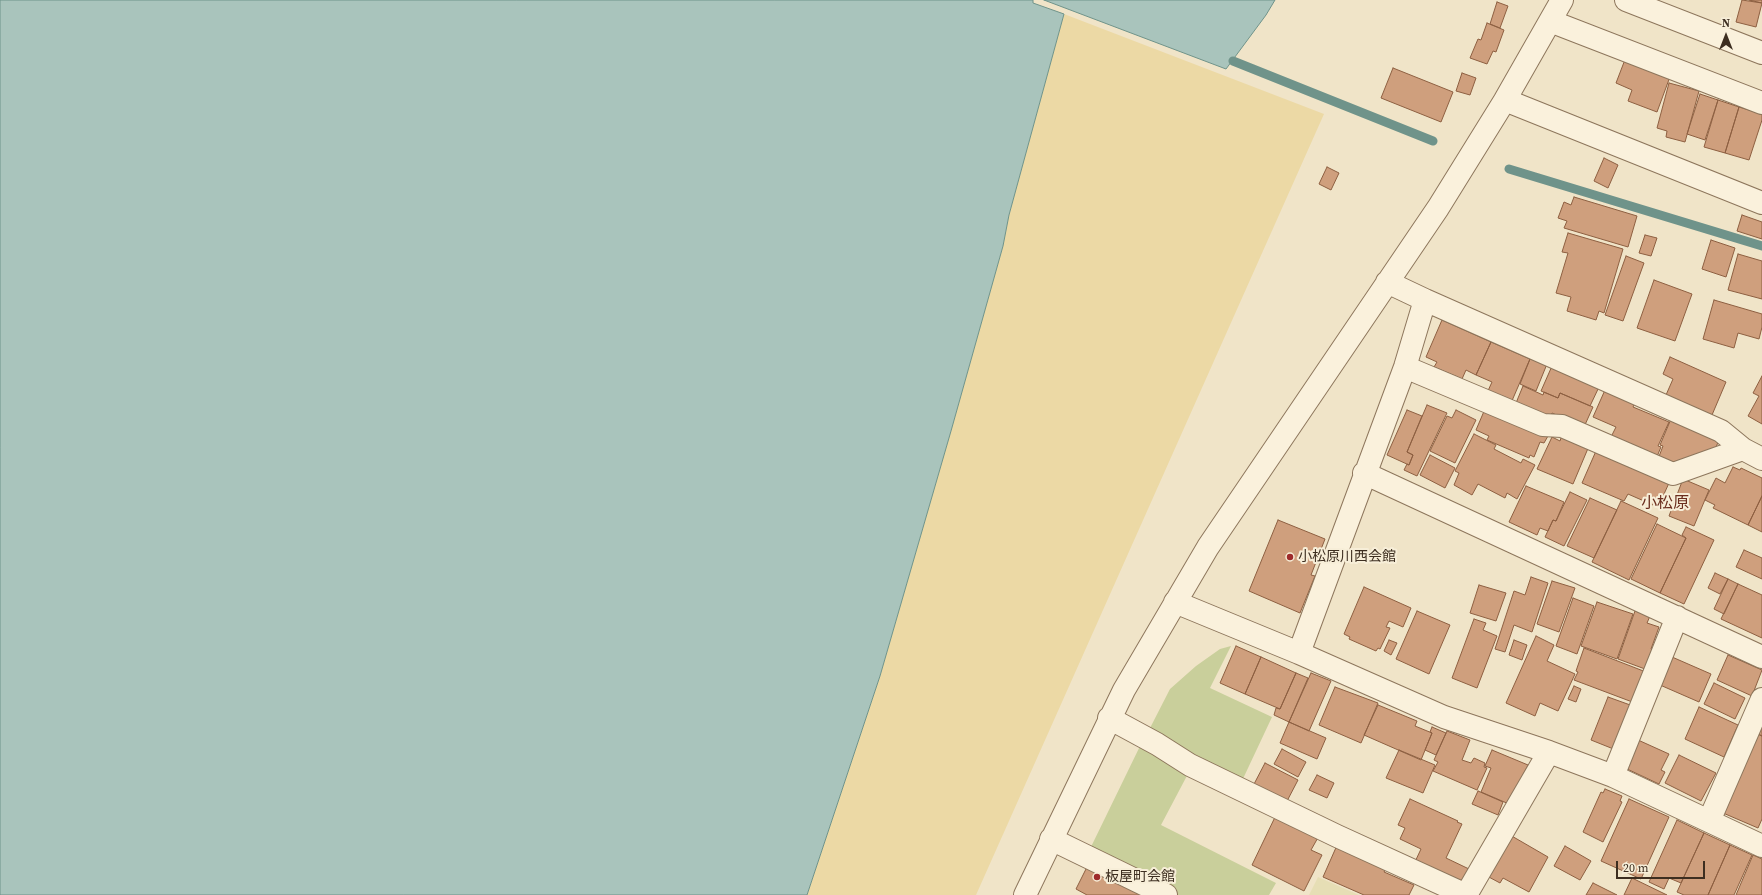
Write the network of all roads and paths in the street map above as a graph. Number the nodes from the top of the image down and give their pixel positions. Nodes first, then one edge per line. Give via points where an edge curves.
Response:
1 (1562, 0) edge
2 (1626, 0) edge
3 (1550, 21) junction
4 (1762, 53) edge
5 (1505, 100) junction
6 (1762, 103) edge
7 (1762, 203) edge
8 (1387, 282) junction
9 (1425, 300) junction
10 (1404, 367) junction
11 (1742, 449) junction
12 (1762, 459) edge
13 (1364, 474) junction
14 (1175, 602) junction
15 (1677, 618) junction
16 (1299, 653) junction
17 (1762, 657) edge
18 (1762, 699) edge
19 (1109, 718) junction
20 (1549, 752) junction
21 (1613, 776) junction
22 (1709, 822) junction
23 (1051, 839) junction
24 (1762, 846) edge
25 (1025, 895) edge
26 (1166, 895) edge
27 (1466, 895) edge

1 - 3 street
2 - 4 street
3 - 5 street
3 - 6 street
5 - 7 street
5 - 8 street via 1438,208
8 - 9 street
8 - 14 street via 1235,505
9 - 10 street
9 - 11 street via 1721,431
10 - 11 street via 1543,425 1562,426 1673,474
10 - 13 street
11 - 12 street
13 - 15 street
13 - 16 street
14 - 16 street
14 - 19 street
15 - 17 street
15 - 21 street
16 - 20 street via 1444,717
18 - 22 street
19 - 23 street
19 - 27 street via 1190,765
20 - 21 street
20 - 27 street
21 - 22 street
22 - 24 street
23 - 25 street
23 - 26 street

